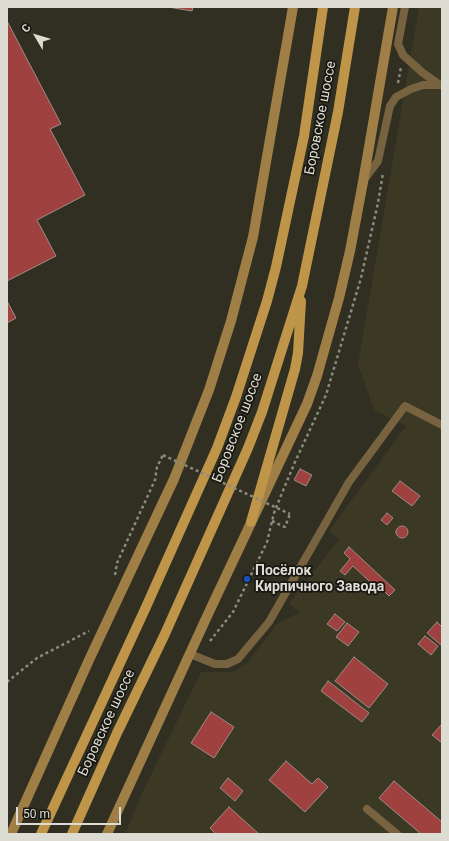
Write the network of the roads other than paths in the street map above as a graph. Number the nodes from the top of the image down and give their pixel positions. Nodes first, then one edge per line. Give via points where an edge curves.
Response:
1 (293, 7) edge
2 (324, 7) edge
3 (355, 7) edge
4 (393, 7) edge
5 (405, 7) edge
6 (441, 85) edge
7 (363, 182) junction
8 (302, 286) junction
9 (442, 424) edge
10 (251, 522) junction
11 (190, 654) junction
12 (367, 809) dead end
13 (11, 834) edge
14 (41, 834) edge
15 (72, 834) edge
16 (107, 834) edge
17 (397, 834) edge

1 - 13 main road via 253,237 231,321 209,390 174,479
2 - 14 main road, Боровское шоссе via 304,136 276,267 236,397 213,456 146,607
3 - 8 main road, Боровское шоссе via 338,112
4 - 7 main road
5 - 6 lane via 398,44 403,55
6 - 7 lane via 423,85 396,97 390,106 378,161
7 - 10 main road via 339,298 317,376 307,404
8 - 10 main road via 296,364
8 - 15 main road, Боровское шоссе via 248,448
9 - 11 lane via 405,406 349,482 269,622 238,659 227,664 215,664
10 - 11 main road
11 - 16 main road
12 - 17 lane

